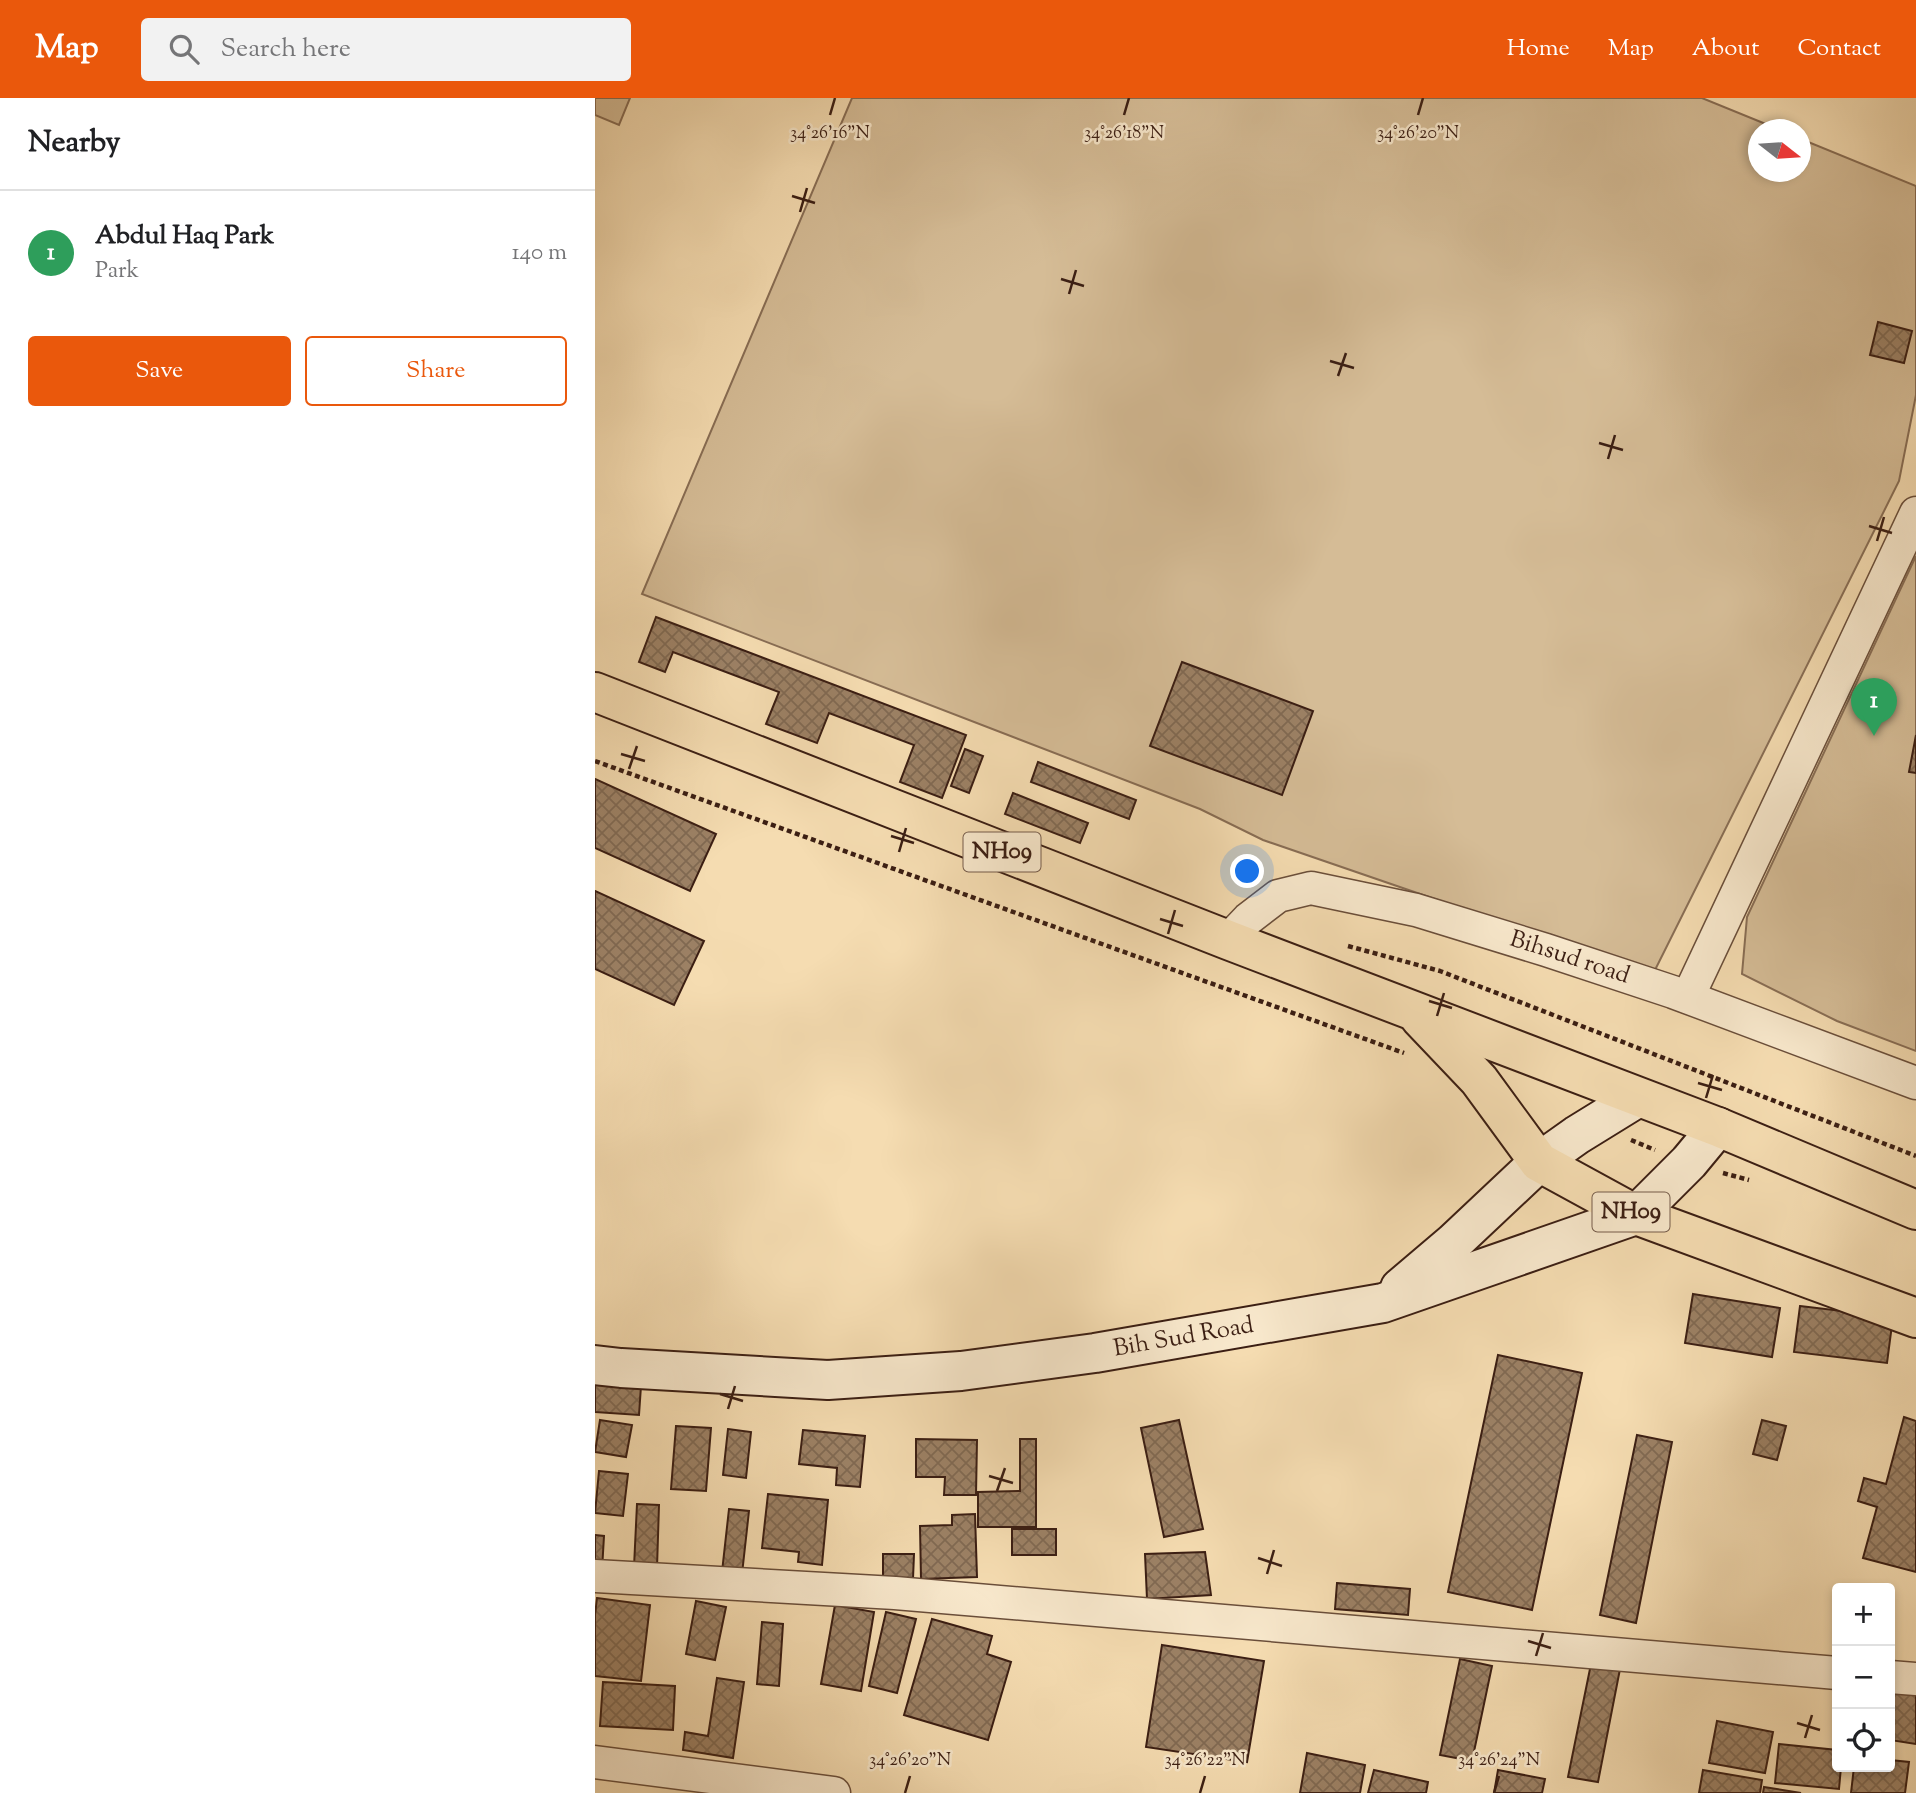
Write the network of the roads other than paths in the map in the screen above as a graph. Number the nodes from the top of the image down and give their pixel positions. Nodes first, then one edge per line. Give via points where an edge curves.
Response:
1 (1916, 513) edge
2 (595, 692) edge
3 (1228, 940) junction
4 (1688, 997) junction
5 (1411, 1009) junction
6 (1916, 1083) edge
7 (1637, 1098) junction
8 (1718, 1127) junction
9 (1539, 1162) junction
10 (1916, 1210) edge
11 (1636, 1215) junction
12 (1383, 1303) junction
13 (1916, 1318) edge
14 (595, 1365) edge
15 (595, 1576) edge
16 (1832, 1673) edge
17 (1895, 1677) edge
18 (1916, 1679) edge
19 (595, 1762) edge
20 (834, 1793) edge

1 - 4 street
2 - 3 main road, NH09
3 - 4 street, Bihsud road via 1278,896 1311,888 1416,910
3 - 5 main road, NH09
4 - 6 street, Bihsud road
5 - 7 main road, NH09
5 - 9 main road, NH09 via 1479,1080
7 - 8 main road, NH09
7 - 9 main road
8 - 10 main road, NH09
8 - 11 main road, Bih Sud Road
9 - 11 main road, NH09
9 - 12 main road
11 - 12 main road, Bih Sud Road
11 - 13 main road, NH09
12 - 14 main road, Bih Sud Road via 1095,1353 961,1371 828,1380
15 - 16 street via 895,1593
17 - 18 street
19 - 20 street

